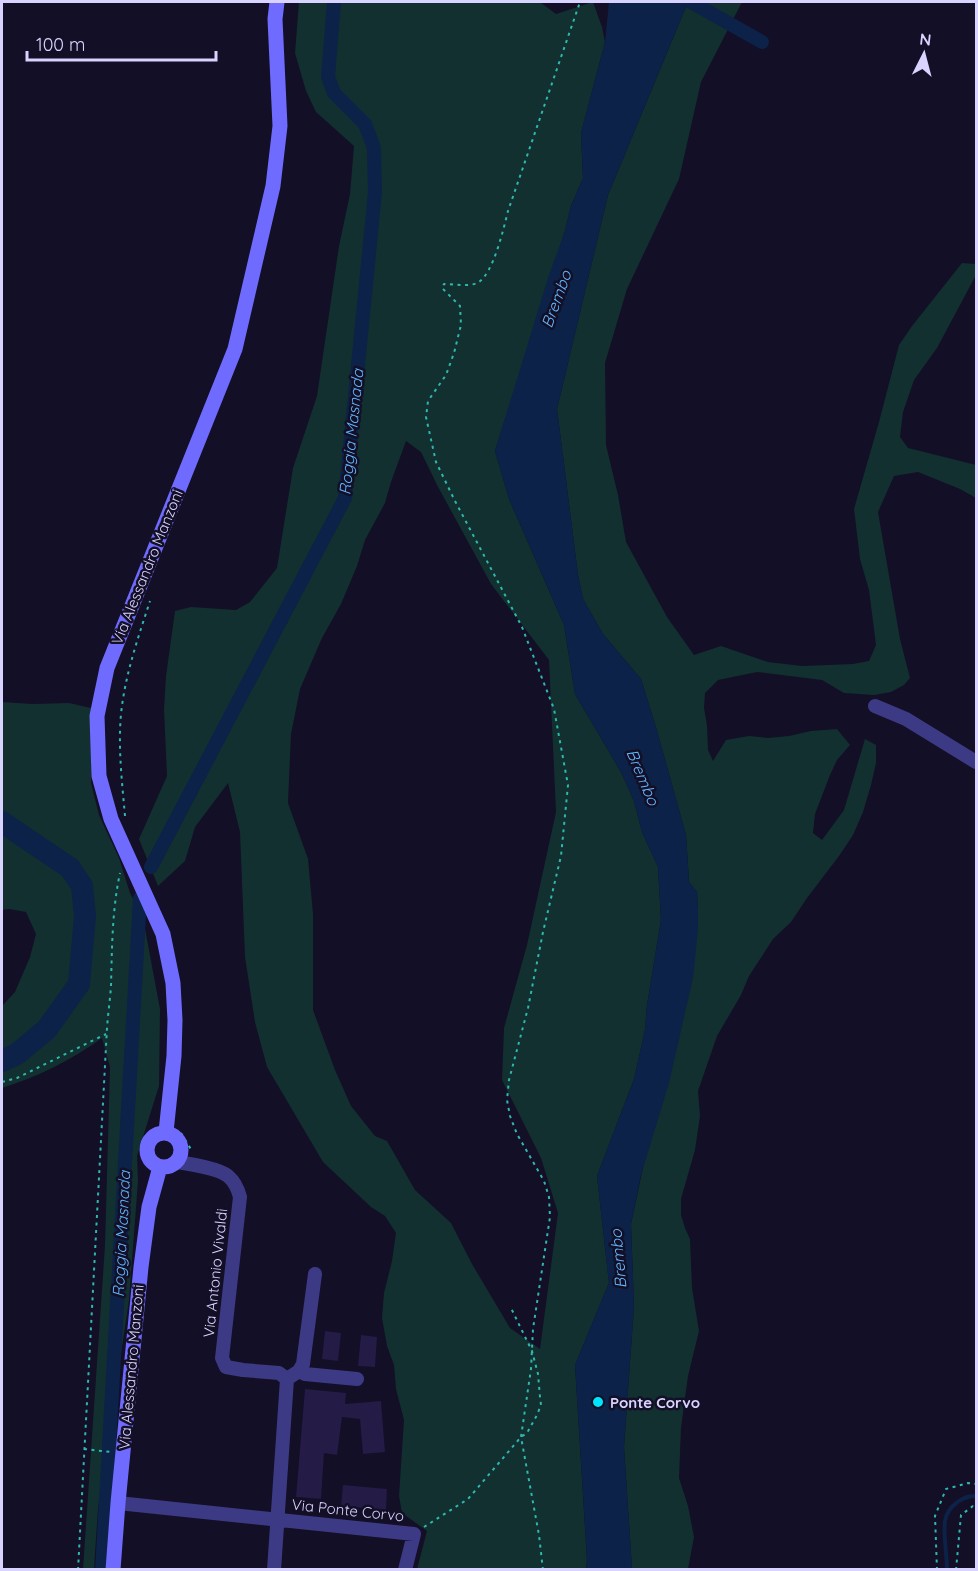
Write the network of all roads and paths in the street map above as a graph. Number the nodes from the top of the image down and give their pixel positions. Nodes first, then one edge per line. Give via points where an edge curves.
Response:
1 (277, 2) edge
2 (580, 2) edge
3 (150, 601) dead end
4 (875, 706) dead end
5 (976, 762) edge
6 (126, 825) dead end
7 (121, 869) dead end
8 (106, 1034) junction
9 (2, 1082) edge
10 (166, 1132) junction
11 (177, 1162) junction
12 (160, 1167) junction
13 (315, 1274) dead end
14 (510, 1306) dead end
15 (532, 1351) junction
16 (293, 1375) junction
17 (357, 1379) dead end
18 (520, 1437) junction
19 (84, 1449) junction
20 (123, 1453) junction
21 (976, 1484) edge
22 (118, 1503) junction
23 (976, 1506) edge
24 (277, 1520) junction
25 (414, 1534) junction
26 (78, 1569) edge
27 (113, 1569) edge
28 (274, 1569) edge
29 (405, 1569) edge
30 (543, 1569) edge
31 (937, 1569) edge
32 (956, 1569) edge

1 - 10 street, Via Alessandro Manzoni via 280,126 273,186 235,350 106,668 97,716 99,776 111,819 164,934 173,983 174,1056
2 - 15 path via 499,246 485,277 477,284 444,284 442,288 460,306 460,325 446,375 428,400 426,417 436,462 522,627 554,709 568,785 561,856 507,1100 517,1134 536,1164 549,1197 550,1217
3 - 6 path via 131,662 121,714 120,768
4 - 5 street via 906,718
7 - 8 path via 115,897
8 - 9 path
8 - 19 path
10 - 11 street via 181,1144
10 - 12 street via 158,1133 147,1146 147,1155
11 - 12 street
11 - 16 street, Via Antonio Vivaldi via 227,1175 240,1197 222,1358 226,1367
12 - 20 street, Via Alessandro Manzoni via 149,1207 141,1267
13 - 16 street via 303,1364
14 - 15 path
15 - 18 path
15 - 18 path via 541,1405 533,1424
16 - 17 street, Via Antonio Vivaldi
16 - 24 street
18 - 25 path via 468,1499
18 - 30 path
19 - 20 path
19 - 26 path
20 - 22 street, Via Alessandro Manzoni
21 - 31 path via 946,1489 935,1516
22 - 24 street, Via Ponte Corvo
22 - 27 street, Via Alessandro Manzoni
23 - 32 path via 962,1515
24 - 25 street, Via Ponte Corvo
24 - 28 street, Via Ponte Corvo
25 - 29 street, Via Ponte Corvo

